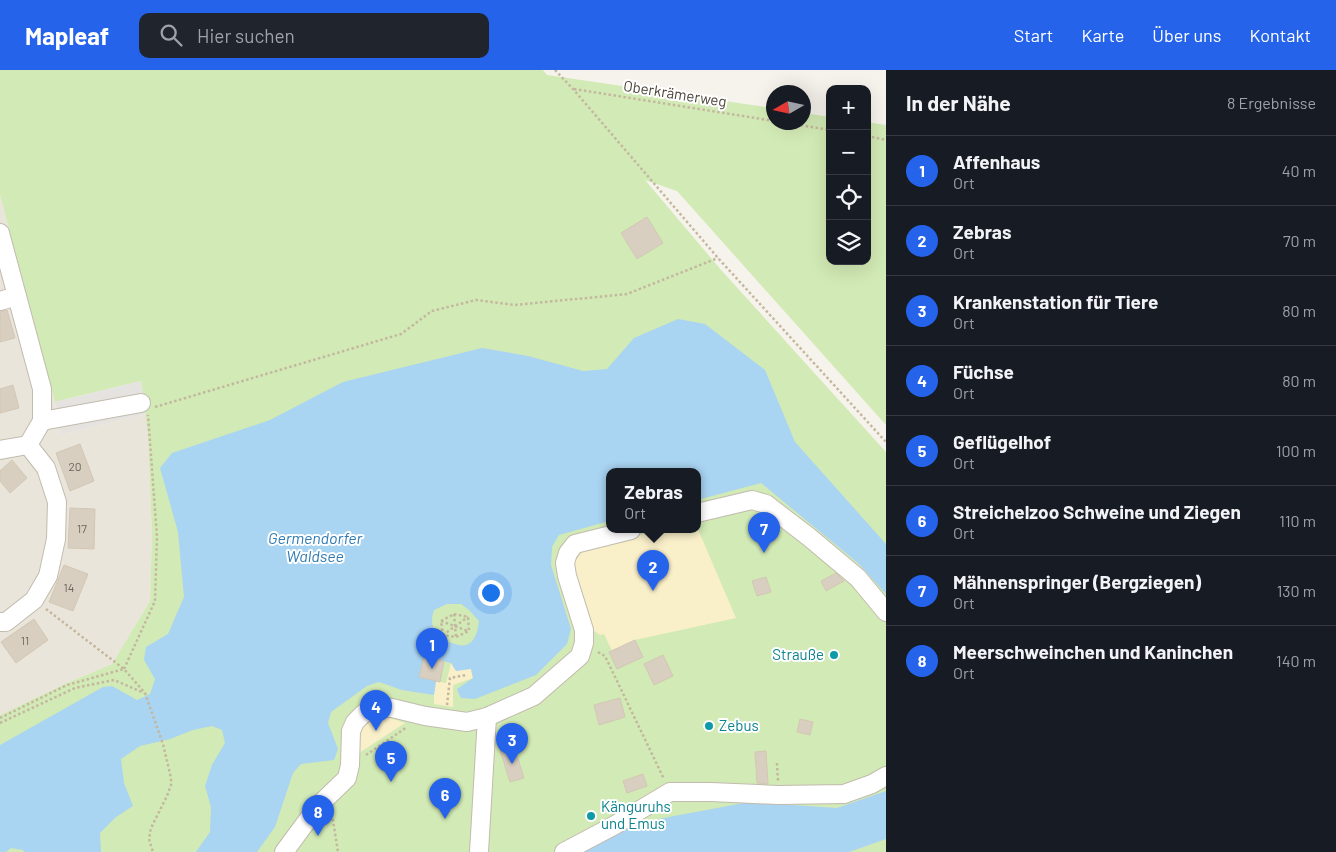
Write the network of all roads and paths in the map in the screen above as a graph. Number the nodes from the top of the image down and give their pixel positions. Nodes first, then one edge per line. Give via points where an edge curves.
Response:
1 (555, 70) edge
2 (573, 89) junction
3 (766, 120) edge
4 (811, 127) edge
5 (826, 129) edge
6 (871, 137) edge
7 (886, 140) edge
8 (0, 233) edge
9 (718, 258) junction
10 (3, 259) edge
11 (8, 299) edge
12 (145, 406) junction
13 (42, 421) junction
14 (886, 442) edge
15 (28, 445) junction
16 (0, 450) edge
17 (701, 512) edge
18 (619, 533) edge
19 (34, 600) junction
20 (886, 612) edge
21 (454, 614) junction
22 (468, 617) junction
23 (441, 621) junction
24 (0, 622) edge
25 (455, 626) junction
26 (469, 631) junction
27 (444, 635) junction
28 (456, 637) junction
29 (584, 643) junction
30 (434, 659) dead end
31 (124, 669) junction
32 (466, 675) dead end
33 (145, 693) junction
34 (425, 716) junction
35 (488, 717) junction
36 (0, 718) edge
37 (445, 719) junction
38 (0, 724) edge
39 (350, 765) junction
40 (886, 776) edge
41 (670, 792) junction
42 (329, 796) junction
43 (153, 852) edge
44 (284, 852) edge
45 (338, 852) edge
46 (479, 852) edge
47 (564, 852) edge

1 - 2 path
2 - 3 path, Oberkrämerweg
2 - 9 path
4 - 5 path
6 - 7 path
8 - 10 street
9 - 12 path via 627,294 515,305 476,300 432,311 402,334
9 - 14 path
10 - 11 street
11 - 13 street via 42,389
12 - 13 street
12 - 31 path via 157,537 155,601
13 - 15 street
15 - 16 street
15 - 19 street via 46,468 57,502 56,539 48,576
17 - 20 street via 752,500 766,504 858,578
18 - 29 street via 575,544 568,553 565,564 567,576 584,630
19 - 24 street via 6,622
19 - 31 path
21 - 22 path
21 - 23 path
21 - 25 path
22 - 25 path
22 - 26 path
23 - 25 path
23 - 27 path
25 - 26 path
25 - 27 path
25 - 28 path
26 - 28 path
27 - 28 path
27 - 30 path
29 - 35 street via 580,656 534,696
29 - 41 path via 605,656
31 - 33 path
31 - 36 path via 67,685
32 - 37 path via 450,678
33 - 38 path via 114,680 75,688
33 - 43 path via 172,778 151,828
34 - 37 street
34 - 39 path
34 - 39 street via 376,707 363,714 351,731
35 - 37 street via 467,722
35 - 46 street
39 - 42 street via 347,778
40 - 41 street via 844,794
41 - 47 street
42 - 44 street
42 - 45 path

